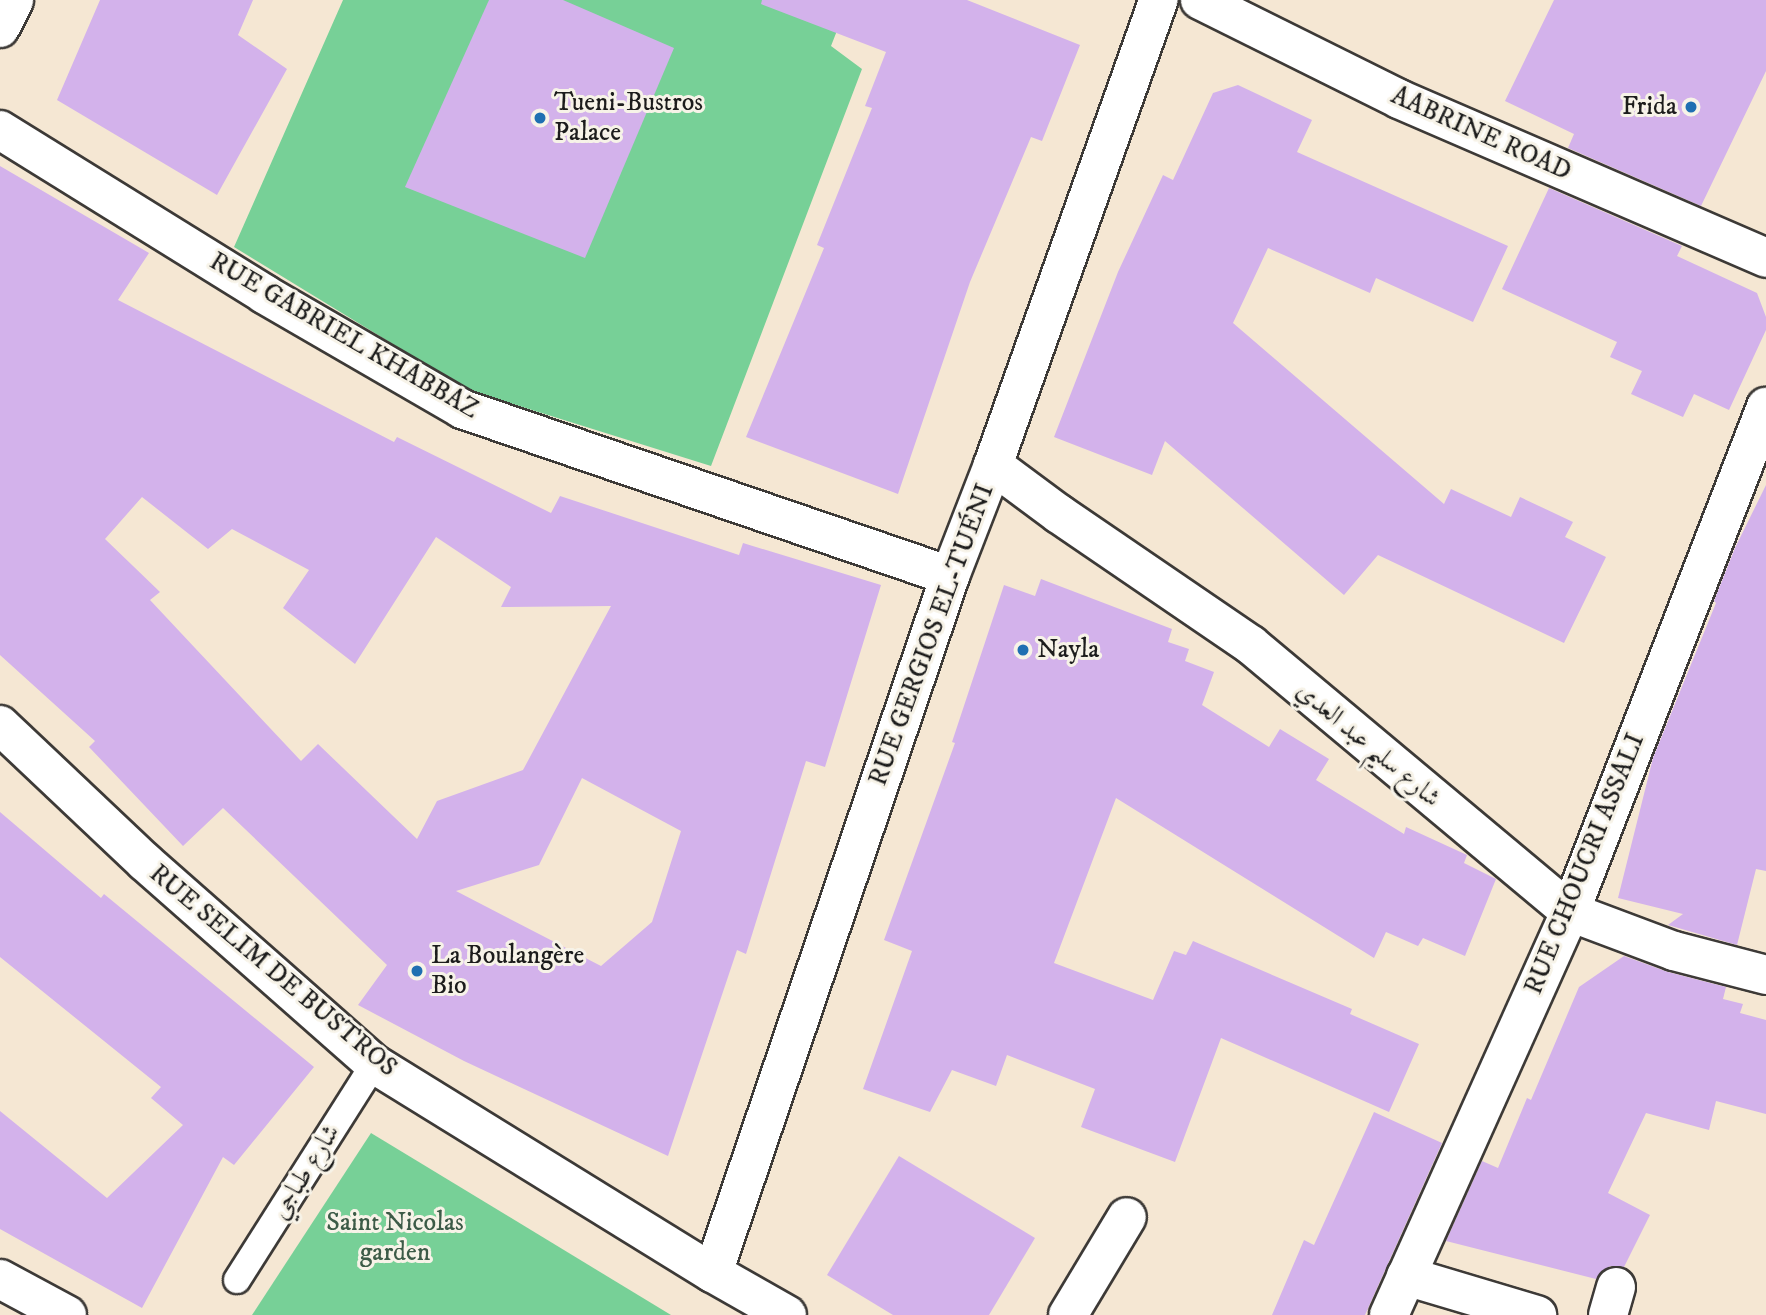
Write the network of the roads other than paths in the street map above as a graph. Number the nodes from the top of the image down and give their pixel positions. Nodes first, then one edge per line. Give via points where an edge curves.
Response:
1 (14, 0) edge
2 (1159, 0) edge
3 (1200, 0) edge
4 (0, 28) edge
5 (0, 130) edge
6 (1766, 258) edge
7 (1766, 407) edge
8 (1756, 460) edge
9 (993, 465) junction
10 (950, 576) junction
11 (0, 724) edge
12 (1570, 912) junction
13 (1766, 975) edge
14 (374, 1064) junction
15 (1127, 1217) dead end
16 (713, 1273) junction
17 (1406, 1276) junction
18 (0, 1279) edge
19 (237, 1280) dead end
20 (67, 1315) edge
21 (787, 1315) edge
22 (1068, 1315) edge
23 (1389, 1315) edge
24 (1537, 1315) edge

1 - 4 main road
2 - 9 main road, RUE GERGIOS EL-TUÉNI
3 - 6 main road, AABRINE ROAD via 1399,99
5 - 10 main road, RUE GABRIEL KHABBAZ via 264,294 463,409
7 - 8 main road, RUE CHOUCRI ASSALI
8 - 12 main road, RUE CHOUCRI ASSALI
9 - 10 main road, RUE GERGIOS EL-TUÉNI
9 - 12 main road, شارع سليم عبد العدي via 1251,645
10 - 16 main road, RUE GERGIOS EL-TUÉNI
11 - 14 main road, RUE SELIM DE BUSTROS via 145,862
12 - 13 main road, شارع سليم عبد العدي via 1675,951
12 - 17 main road, RUE CHOUCRI ASSALI
14 - 16 main road, RUE SELIM DE BUSTROS
14 - 19 lane, شارع طباجي
15 - 22 main road
16 - 21 main road, RUE SELIM DE BUSTROS
17 - 23 main road, RUE CHOUCRI ASSALI
17 - 24 main road
18 - 20 main road

